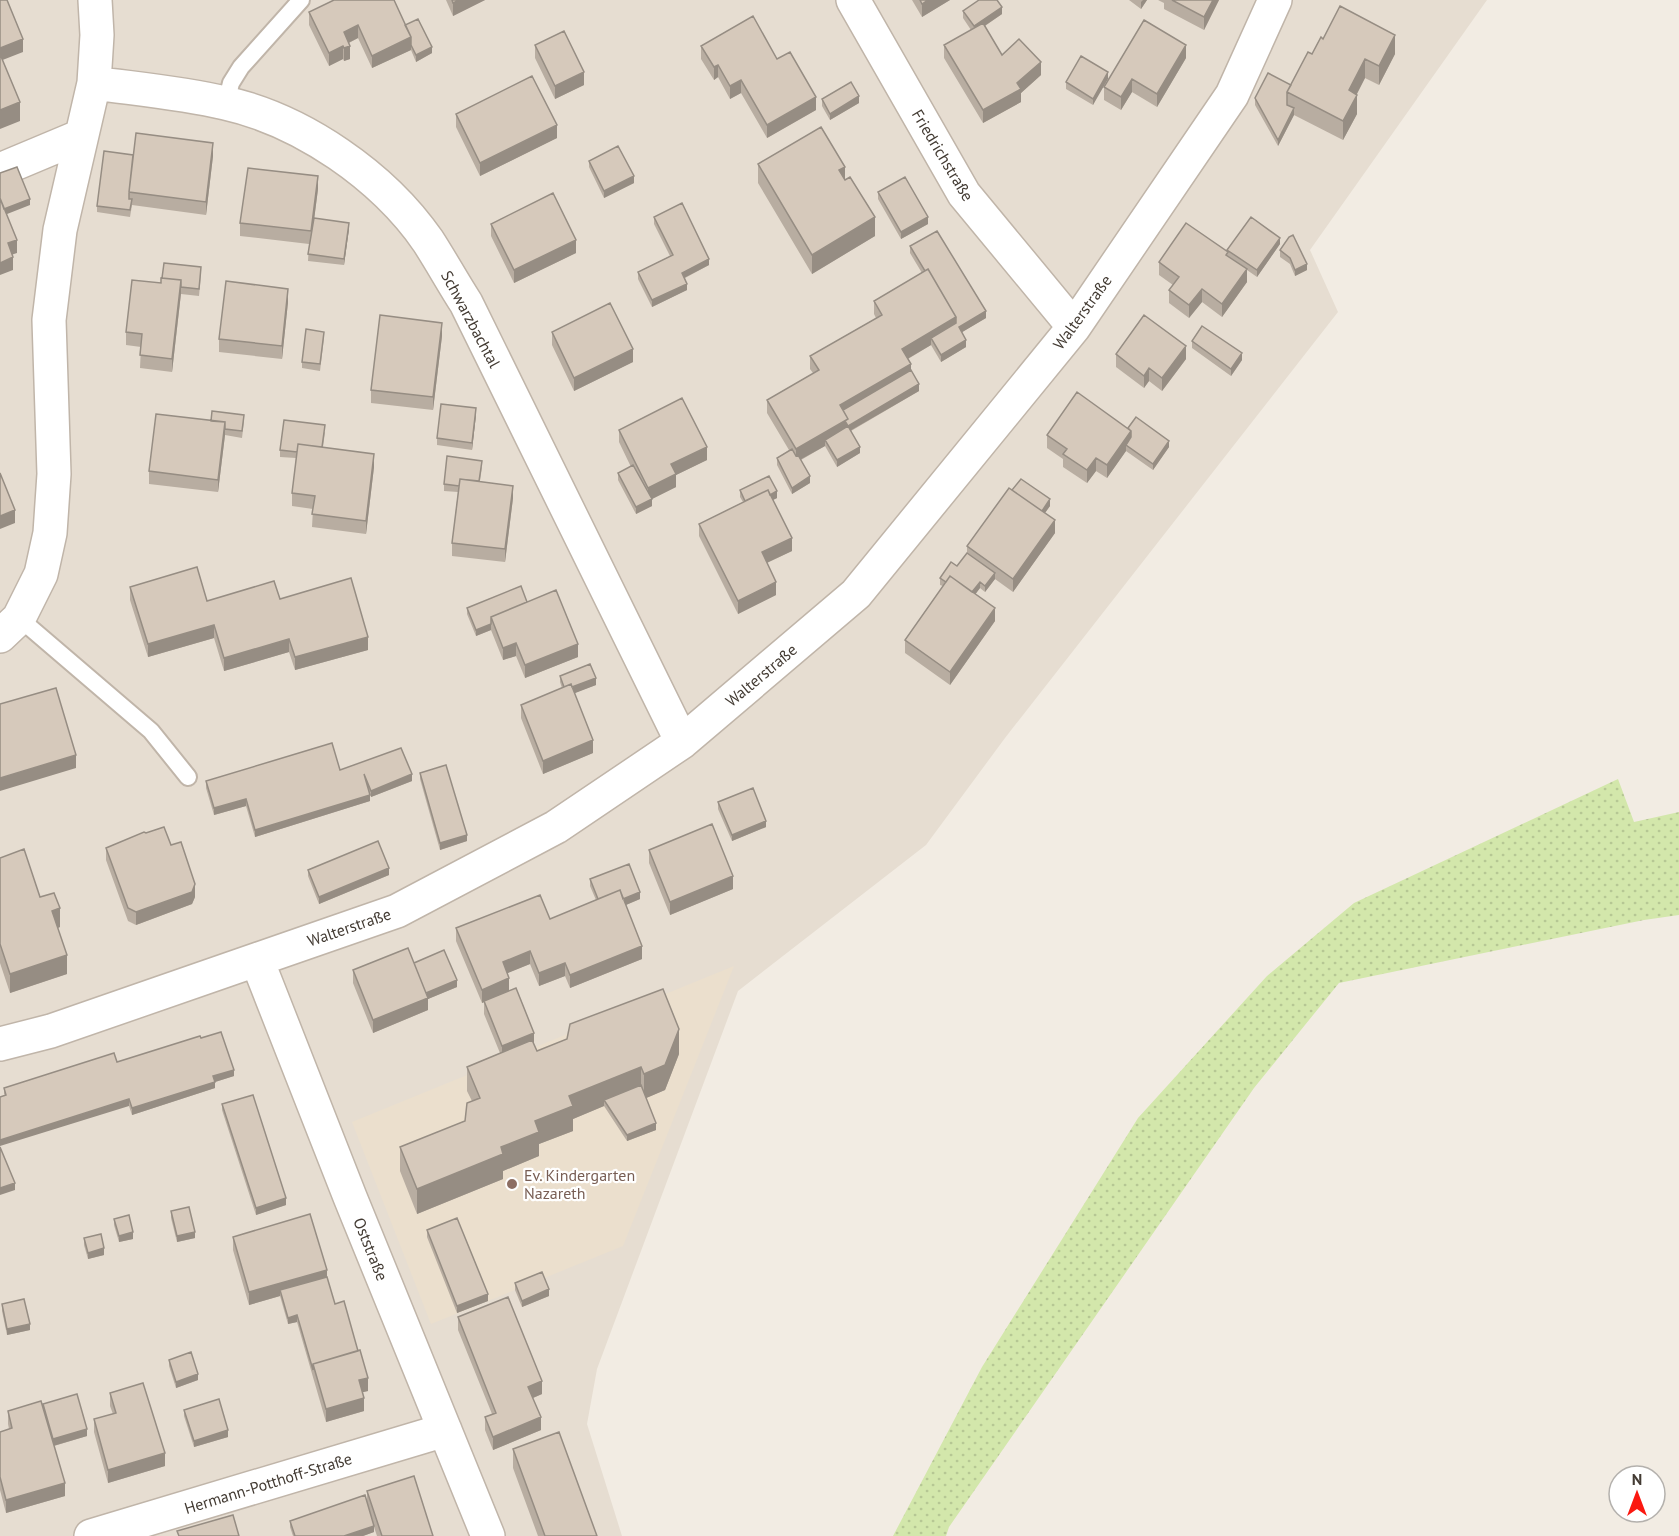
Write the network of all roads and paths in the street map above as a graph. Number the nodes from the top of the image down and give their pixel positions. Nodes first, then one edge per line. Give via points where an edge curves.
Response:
1 (95, 0) edge
2 (301, 0) edge
3 (853, 0) edge
4 (1275, 0) edge
5 (94, 83) junction
6 (226, 103) junction
7 (81, 136) junction
8 (0, 170) edge
9 (1074, 327) junction
10 (9, 627) edge
11 (682, 742) junction
12 (188, 777) dead end
13 (257, 960) junction
14 (0, 1044) edge
15 (445, 1430) junction
16 (92, 1536) edge
17 (488, 1536) edge

1 - 5 street via 98,35
2 - 6 lane via 241,67 231,83
3 - 9 street, Friedrichstraße via 964,194
4 - 9 street, Walterstraße via 1232,95
5 - 6 street, Schwarzbachtal
5 - 7 street
6 - 11 street, Schwarzbachtal via 282,122 332,149 388,194 427,240 466,303
7 - 8 street
7 - 10 street via 60,230 49,320 54,474 50,533 41,574
9 - 11 street, Walterstraße via 856,594
10 - 12 lane via 150,731
11 - 13 street, Walterstraße via 556,827 397,911
13 - 14 street, Walterstraße via 51,1031
13 - 15 street, Oststraße
15 - 16 street, Hermann-Potthoff-Straße
15 - 17 street, Oststraße

